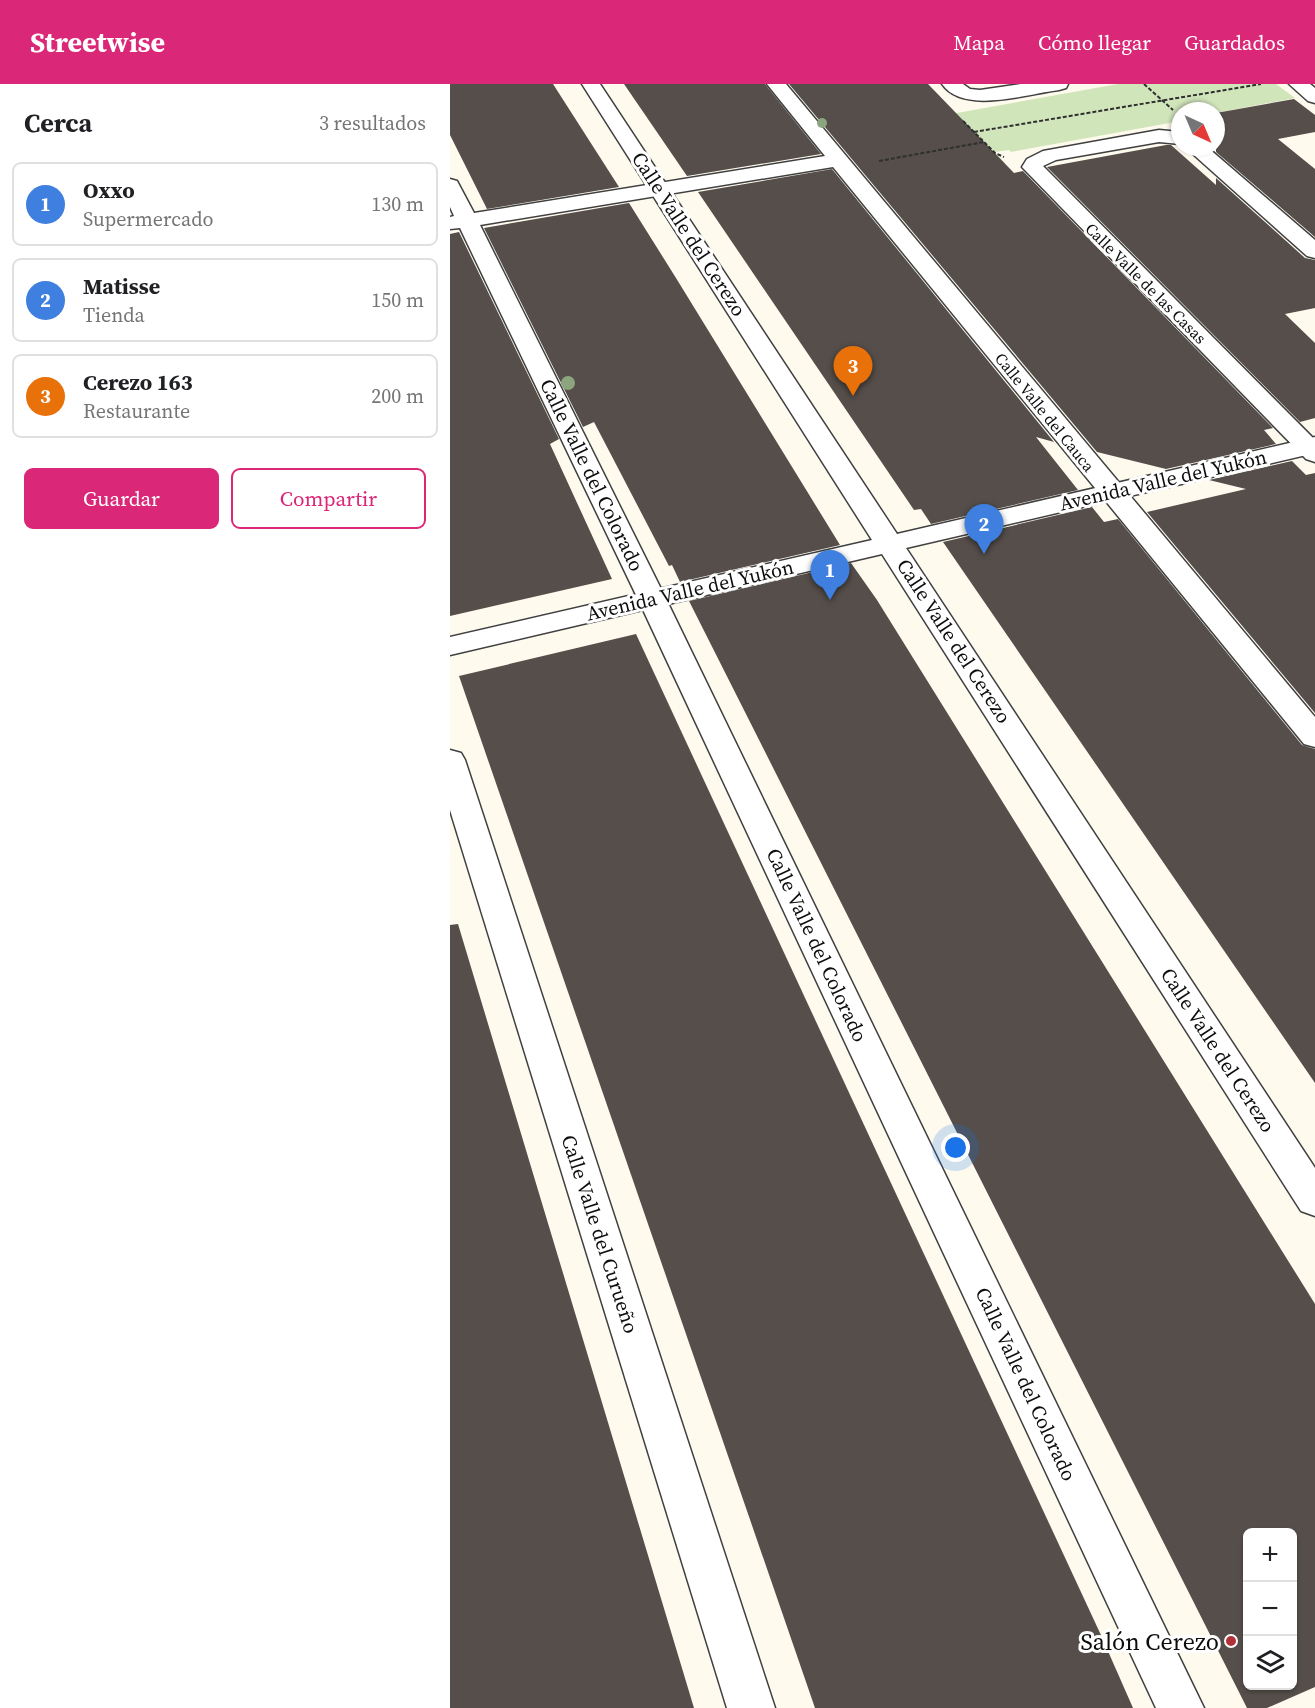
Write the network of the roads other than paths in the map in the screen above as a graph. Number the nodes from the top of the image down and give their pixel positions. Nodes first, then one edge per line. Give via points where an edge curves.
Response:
1 (591, 84) edge
2 (776, 84) edge
3 (951, 84) edge
4 (1299, 84) edge
5 (1050, 86) edge
6 (1315, 97) edge
7 (1171, 137) edge
8 (1206, 156) edge
9 (841, 163) junction
10 (450, 185) edge
11 (659, 189) junction
12 (459, 222) edge
13 (1315, 251) edge
14 (1313, 449) edge
15 (1111, 492) junction
16 (891, 543) junction
17 (652, 599) junction
18 (450, 646) edge
19 (1315, 737) edge
20 (450, 760) edge
21 (1315, 1200) edge
22 (751, 1708) edge
23 (1180, 1708) edge

1 - 11 street, Calle Valle del Cerezo
2 - 9 street, Calle Valle del Cauca
3 - 5 street via 971,96
4 - 6 street
7 - 14 street, Calle Valle de las Casas via 1050,155 1032,167
8 - 13 street
9 - 11 street
9 - 15 street, Calle Valle del Cauca
10 - 12 street, Calle Valle del Colorado
11 - 12 street
11 - 16 street, Calle Valle del Cerezo
12 - 17 street, Calle Valle del Colorado
14 - 15 street, Avenida Valle del Yukón
15 - 16 street, Avenida Valle del Yukón
15 - 19 street, Calle Valle del Cauca
16 - 17 street, Avenida Valle del Yukón
16 - 21 street, Calle Valle del Cerezo
17 - 18 street, Avenida Valle del Yukón
17 - 23 street, Calle Valle del Colorado
20 - 22 street, Calle Valle del Curueño

